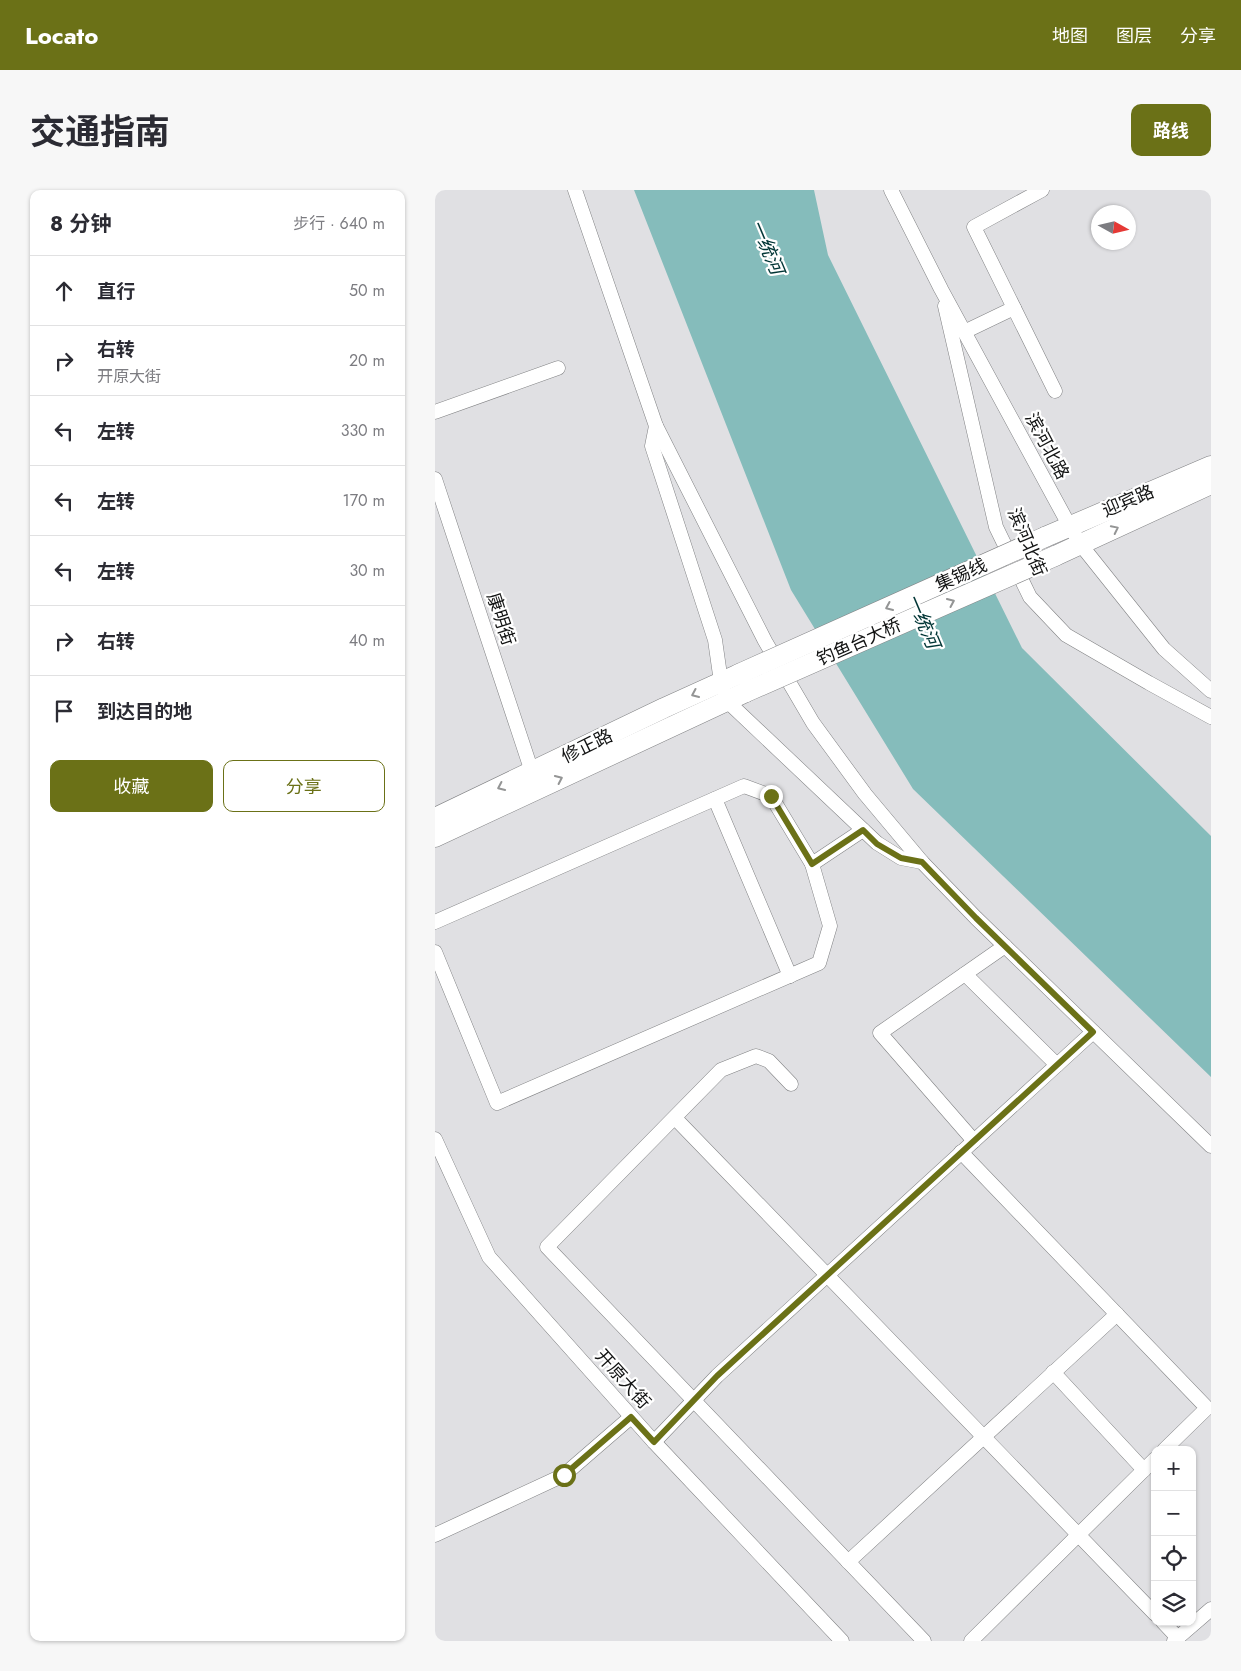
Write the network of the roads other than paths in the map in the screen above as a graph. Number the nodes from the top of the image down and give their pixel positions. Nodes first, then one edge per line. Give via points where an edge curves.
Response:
1 (575, 190) edge
2 (891, 190) edge
3 (1042, 190) edge
4 (941, 289) junction
5 (1014, 308) junction
6 (964, 332) junction
7 (558, 368) dead end
8 (1055, 391) dead end
9 (435, 412) edge
10 (656, 426) junction
11 (1211, 466) edge
12 (435, 479) edge
13 (1211, 484) edge
14 (1069, 525) junction
15 (1045, 537) joint
16 (1081, 545) junction
17 (1055, 556) joint
18 (743, 683) junction
19 (1211, 691) edge
20 (724, 692) junction
21 (1211, 717) edge
22 (533, 772) junction
23 (715, 799) junction
24 (435, 818) edge
25 (863, 830) junction
26 (435, 837) edge
27 (922, 862) junction
28 (812, 864) junction
29 (435, 922) edge
30 (1005, 946) junction
31 (435, 952) edge
32 (965, 974) junction
33 (790, 976) junction
34 (1093, 1032) junction
35 (1057, 1065) junction
36 (791, 1084) dead end
37 (675, 1118) junction
38 (435, 1139) edge
39 (974, 1141) junction
40 (1211, 1146) edge
41 (961, 1152) junction
42 (827, 1275) junction
43 (1117, 1314) junction
44 (1053, 1372) junction
45 (694, 1400) junction
46 (631, 1417) junction
47 (983, 1437) junction
48 (654, 1442) junction
49 (1169, 1446) edge
50 (1151, 1463) edge
51 (1144, 1470) junction
52 (435, 1535) edge
53 (1078, 1535) junction
54 (848, 1562) junction
55 (1211, 1609) edge
56 (1151, 1610) edge
57 (1166, 1626) edge
58 (1176, 1639) edge
59 (842, 1641) edge
60 (924, 1641) edge
61 (971, 1641) edge

1 - 10 street
2 - 4 street, 滨河北路
3 - 5 street via 974,227
4 - 6 street, 滨河北路
4 - 21 street, 滨河北街 via 996,526 1030,597 1066,635
5 - 6 street
5 - 8 street
6 - 14 street, 滨河北路
7 - 9 street
10 - 20 street via 652,446 715,640
10 - 27 street via 765,641 813,723 865,794
11 - 14 highway, 迎宾路
12 - 22 street, 康明街
16 -> 13 highway, 迎宾路
14 - 15 highway, 迎宾路
14 - 16 street, 滨河北路
15 -> 18 highway, 集锡线, bridge
16 - 17 highway, 迎宾路
16 - 19 street, 滨河北路 via 1164,649
18 -> 17 highway, 钓鱼台大桥, bridge
18 - 20 highway, 集锡线
20 -> 22 highway, 修正路 via 664,708
20 - 25 street
26 -> 20 highway, 修正路
22 -> 24 highway, 修正路
23 - 28 street via 744,786 771,796
23 - 29 street
23 - 33 street
25 - 27 street via 877,844 901,858
25 - 28 street
27 - 30 street
28 - 33 street via 830,926 819,963
30 - 32 street
30 - 34 street
31 - 33 street via 497,1103
32 - 35 street
32 - 39 street via 880,1033
34 - 35 street
34 - 40 street
35 - 39 street
36 - 37 street via 769,1061 756,1056 721,1070
37 - 42 street
37 - 45 street via 547,1248
38 - 46 street, 开原大街 via 489,1257
39 - 41 street
41 - 42 street
41 - 43 street
42 - 45 street
42 - 47 street
43 - 44 street
43 - 49 street via 1207,1408
44 - 47 street
44 - 51 street
45 - 48 street
45 - 54 street
46 - 48 street, 开原大街
46 - 52 street via 564,1475
47 - 53 street
47 - 54 street
48 - 59 street, 开原大街
50 - 51 street
51 - 53 street
53 - 56 street
53 - 61 street
54 - 60 street
55 - 58 street
57 - 58 street

